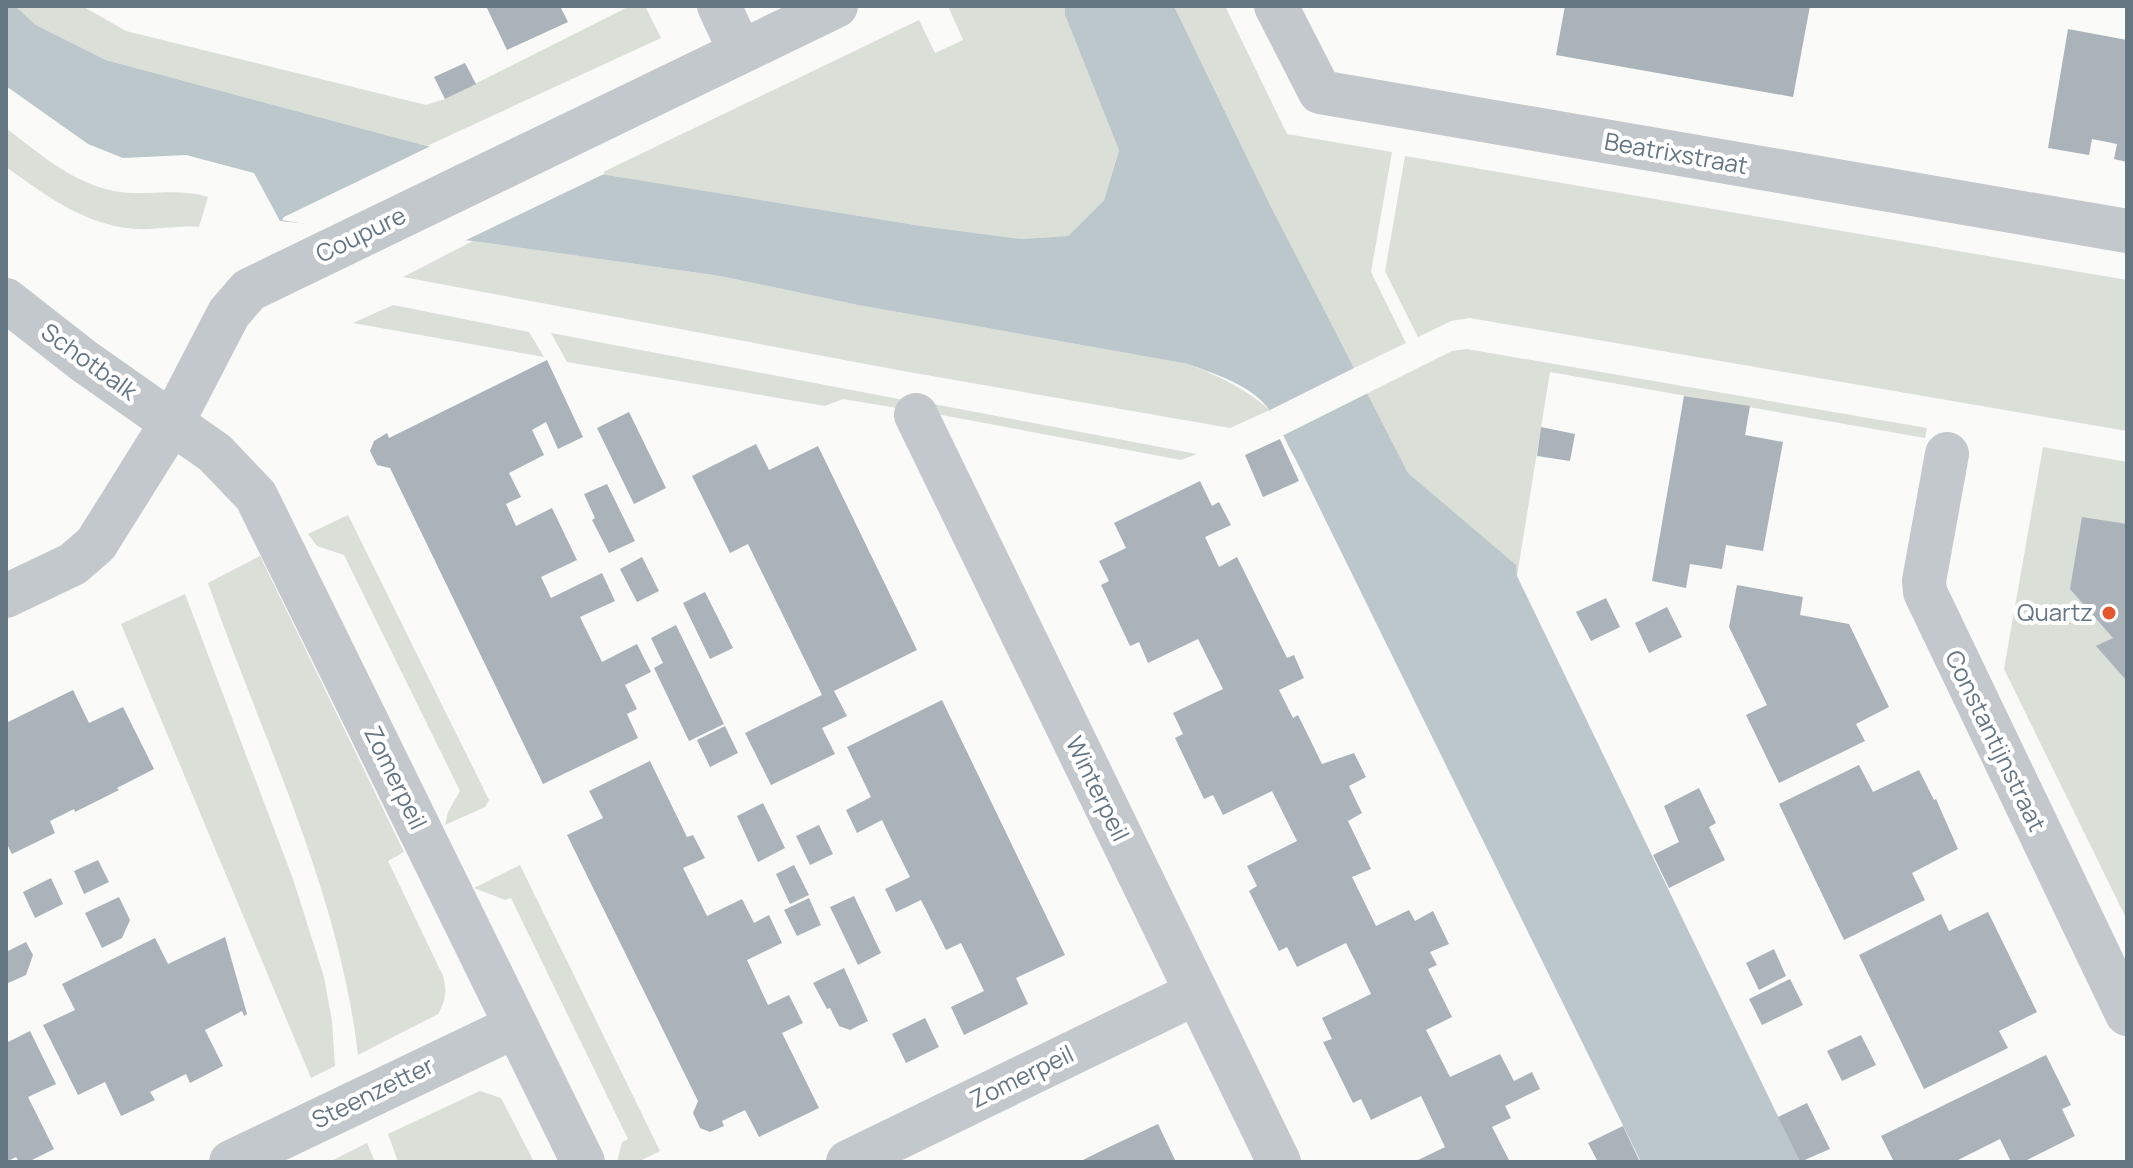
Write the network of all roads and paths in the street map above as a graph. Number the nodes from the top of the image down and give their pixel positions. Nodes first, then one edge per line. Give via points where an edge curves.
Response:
1 (719, 6) edge
2 (836, 6) edge
3 (1276, 6) edge
4 (740, 51) junction
5 (2127, 231) edge
6 (6, 300) edge
7 (916, 415) dead end
8 (173, 421) junction
9 (1947, 454) dead end
10 (6, 596) edge
11 (1196, 993) junction
12 (2127, 1014) edge
13 (516, 1026) junction
14 (231, 1162) edge
15 (583, 1162) edge
16 (848, 1162) edge
17 (1279, 1162) edge

1 - 4 street
2 - 4 street, Coupure
3 - 5 street, Beatrixstraat via 1320,92
4 - 8 street, Coupure via 257,286 229,313
6 - 8 street, Schotbalk
7 - 11 street, Winterpeil
8 - 10 street, Coupure via 88,553
8 - 13 street, Zomerpeil via 228,464 264,509
9 - 12 street, Constantijnstraat via 1924,581 1929,605
11 - 16 street, Zomerpeil
11 - 17 street, Winterpeil
13 - 14 street, Steenzetter
13 - 15 street, Zomerpeil

